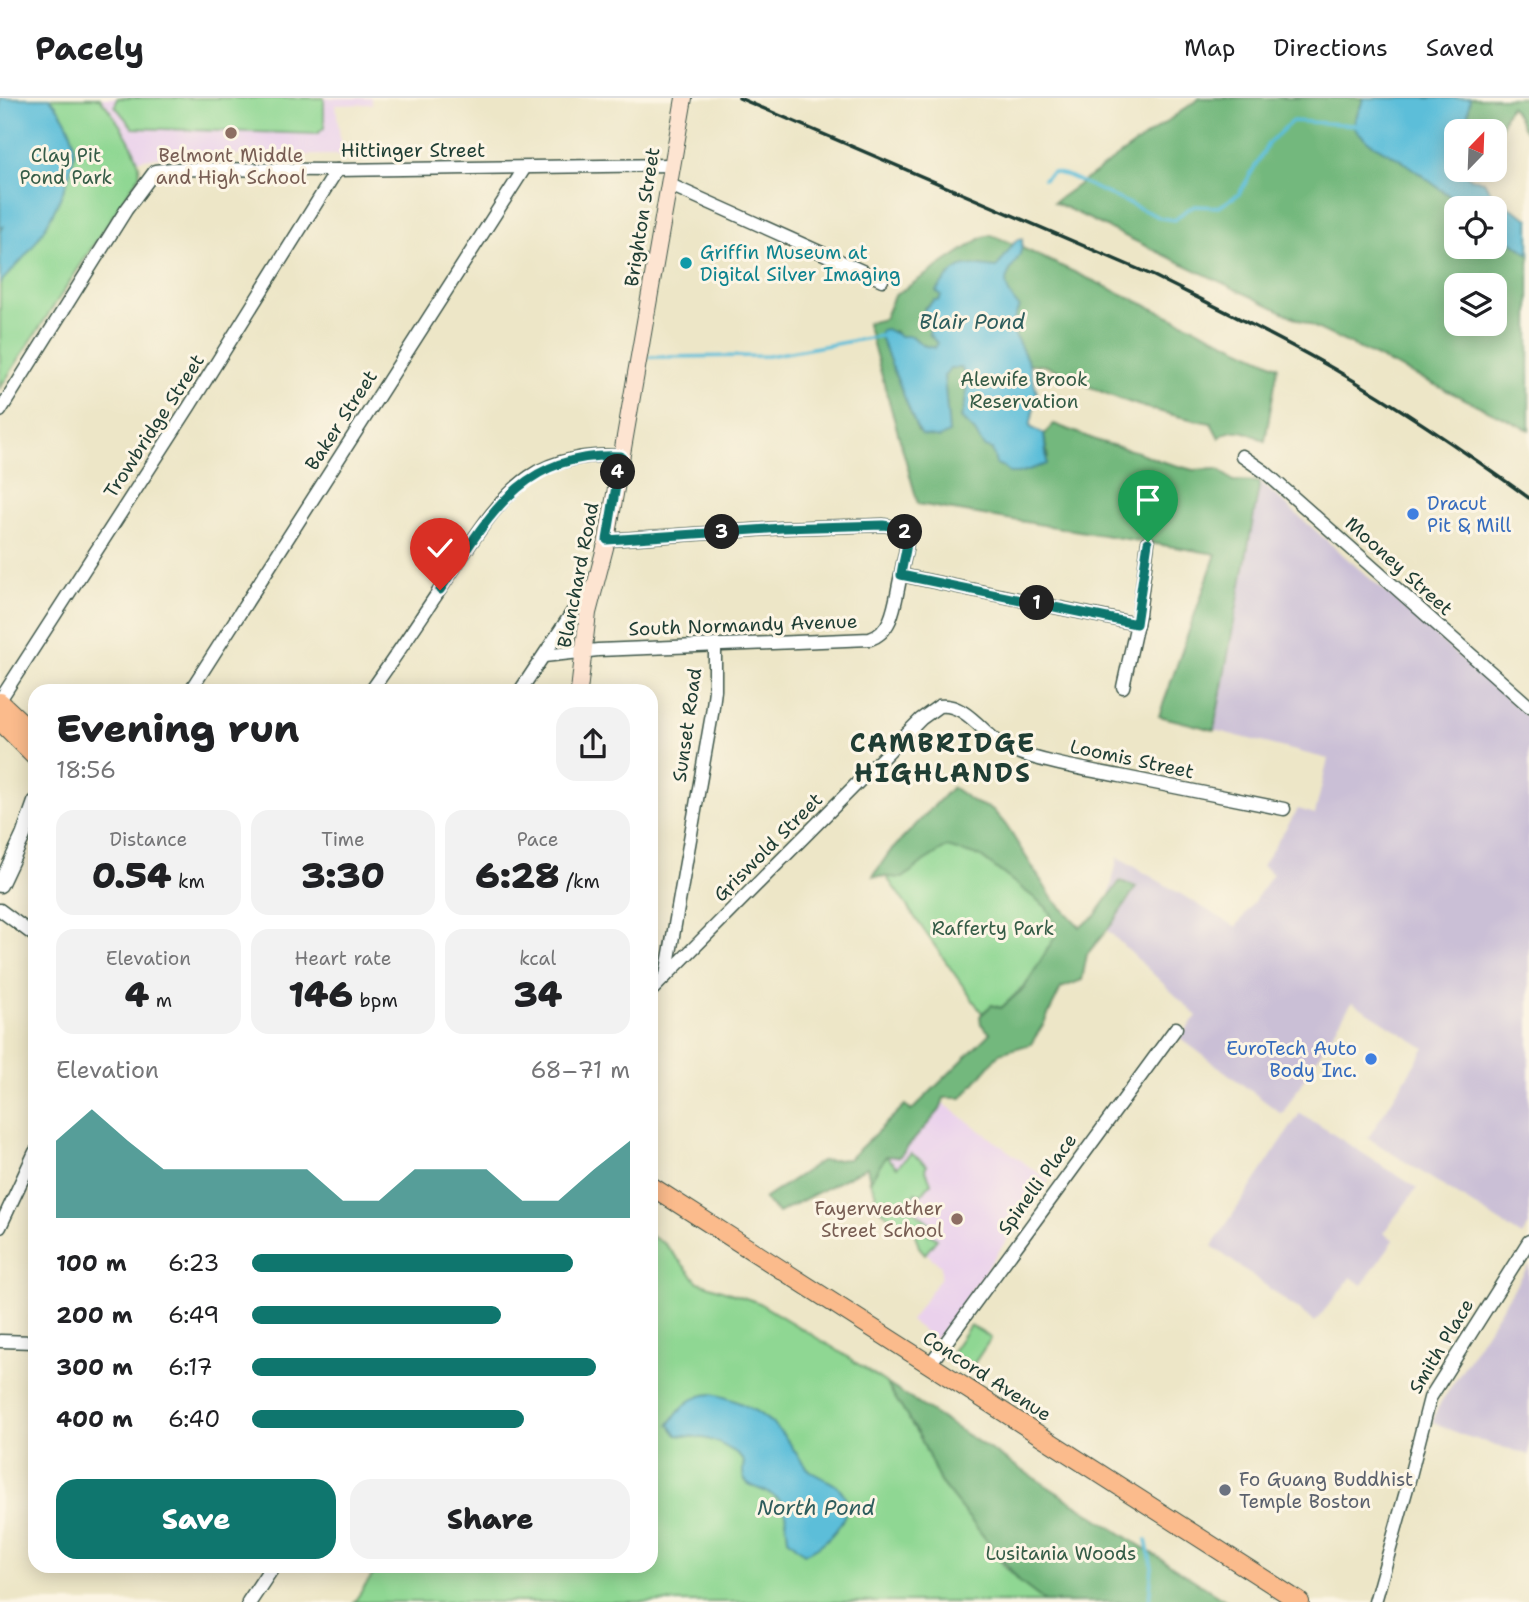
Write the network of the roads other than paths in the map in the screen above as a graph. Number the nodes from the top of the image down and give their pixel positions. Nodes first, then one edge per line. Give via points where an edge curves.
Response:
1 (684, 98) edge
2 (671, 165) junction
3 (524, 169) junction
4 (337, 170) junction
5 (668, 184) junction
6 (882, 280) dead end
7 (641, 342) joint
8 (0, 411) edge
9 (621, 456) junction
10 (1242, 456) dead end
11 (607, 540) junction
12 (1148, 542) dead end
13 (901, 575) junction
14 (595, 587) junction
15 (1136, 624) junction
16 (715, 645) junction
17 (584, 651) junction
18 (544, 656) junction
19 (195, 684) edge
20 (376, 684) edge
21 (525, 684) edge
22 (580, 684) edge
23 (1123, 687) dead end
24 (0, 701) edge
25 (945, 705) joint
26 (1529, 706) edge
27 (0, 722) edge
28 (28, 728) edge
29 (28, 749) edge
30 (1284, 809) dead end
31 (28, 822) edge
32 (28, 830) edge
33 (23, 836) junction
34 (0, 885) edge
35 (0, 910) edge
36 (28, 931) edge
37 (666, 976) junction
38 (658, 984) edge
39 (1176, 1028) dead end
40 (28, 1167) edge
41 (658, 1190) edge
42 (0, 1227) edge
43 (1529, 1241) edge
44 (0, 1341) edge
45 (28, 1342) edge
46 (930, 1364) junction
47 (268, 1573) edge
48 (249, 1602) edge
49 (1300, 1602) edge
50 (1375, 1602) edge

1 - 2 main road, Brighton Street
2 - 3 street, Hittinger Street
2 - 5 main road, Brighton Street
3 - 4 street, Hittinger Street
3 - 19 street, Baker Street
4 - 8 street, Hittinger Street via 155,171 126,209
4 - 24 street, Trowbridge Street
5 - 6 street
5 - 7 main road, Brighton Street
7 - 9 main road, Blanchard Road
9 - 11 main road, Blanchard Road
9 - 20 street via 587,457 554,465 529,477 507,497
10 - 26 street, Mooney Street
11 - 13 street via 891,526 899,527 907,539
11 - 14 main road, Blanchard Road
12 - 15 street
13 - 15 street
13 - 16 street, South Normandy Avenue via 887,629 879,636
14 - 17 main road, Blanchard Road
14 - 18 street via 577,605
15 - 23 street
16 - 17 street, South Normandy Avenue
16 - 37 street, Sunset Road via 712,714
17 - 18 street, South Normandy Avenue
17 - 22 main road, Blanchard Road
18 - 21 street
24 - 28 main road
25 - 30 street, Loomis Street via 1010,749 1068,766
25 - 37 street, Griswold Street via 921,719
27 - 29 main road
31 - 33 street
32 - 33 street
33 - 34 street
35 - 36 street
37 - 38 street, Griswold Street
39 - 46 street, Spinelli Place
40 - 42 street
41 - 46 main road, Concord Avenue
43 - 50 street, Smith Place via 1430,1398
44 - 45 street
46 - 49 main road, Concord Avenue
47 - 48 street

